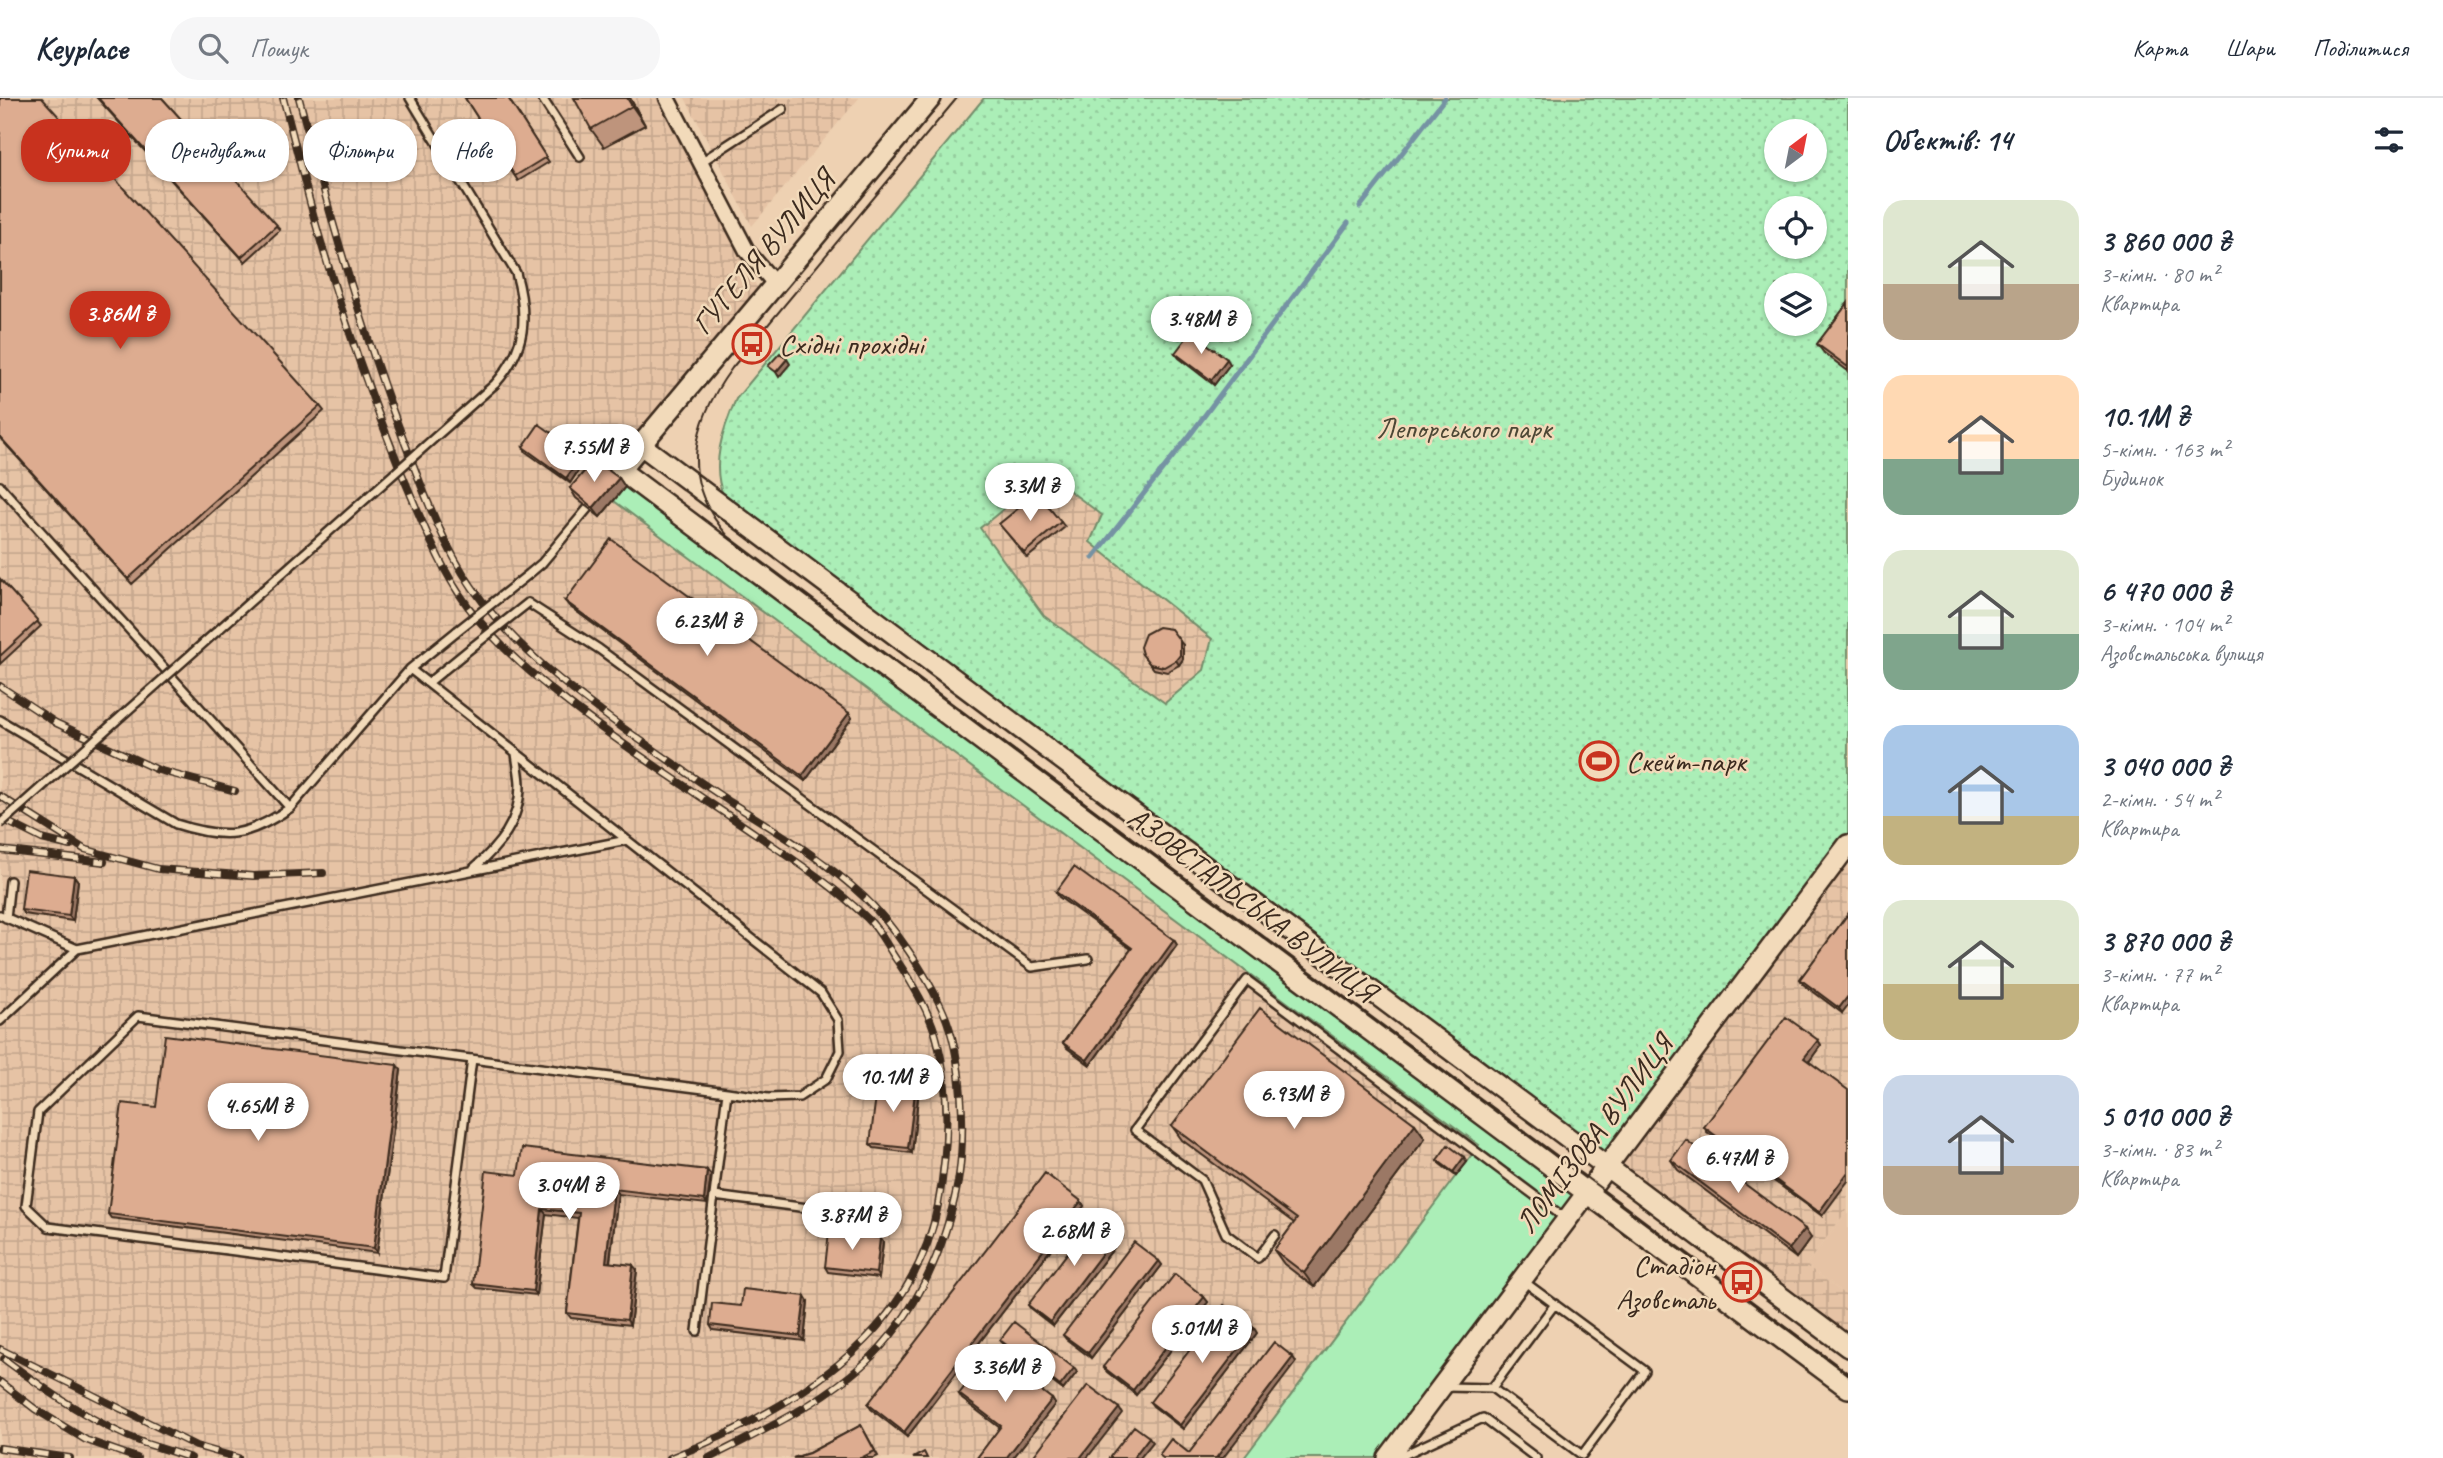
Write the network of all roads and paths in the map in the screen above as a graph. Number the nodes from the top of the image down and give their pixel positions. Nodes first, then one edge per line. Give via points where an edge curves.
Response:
1 (410, 98) edge
2 (542, 98) edge
3 (667, 98) edge
4 (931, 98) edge
5 (783, 109) dead end
6 (580, 157) dead end
7 (701, 163) junction
8 (775, 284) junction
9 (641, 445) junction
10 (616, 474) joint
11 (0, 486) edge
12 (588, 508) edge
13 (410, 669) junction
14 (428, 683) junction
15 (0, 720) edge
16 (516, 752) junction
17 (290, 808) junction
18 (0, 824) edge
19 (627, 840) junction
20 (1845, 854) edge
21 (471, 870) junction
22 (10, 881) dead end
23 (3, 917) edge
24 (77, 948) junction
25 (1088, 959) dead end
26 (0, 1021) edge
27 (472, 1059) junction
28 (727, 1092) junction
29 (1607, 1166) junction
30 (1588, 1191) junction
31 (714, 1196) junction
32 (870, 1216) dead end
33 (1567, 1219) junction
34 (1275, 1235) dead end
35 (1522, 1279) junction
36 (1555, 1304) junction
37 (697, 1331) dead end
38 (1848, 1348) edge
39 (1441, 1387) junction
40 (1492, 1388) junction
41 (1848, 1388) edge
42 (1388, 1458) edge
43 (1397, 1458) edge
44 (1536, 1458) edge

1 - 18 lane, bridge via 516,273 524,302 523,332 515,355 495,384
2 - 6 lane
3 - 7 street
4 - 8 street, ГУГЕЛЯ ВУЛИЦЯ
5 - 7 lane
7 - 8 street via 747,251
8 - 9 street, ГУГЕЛЯ ВУЛИЦЯ
9 - 10 street, ГУГЕЛЯ ВУЛИЦЯ
9 - 29 street, АЗОВСТАЛЬСЬКА ВУЛИЦЯ
10 - 30 street, АЗОВСТАЛЬСЬКА ВУЛИЦЯ
11 - 17 lane
12 - 13 lane, bridge via 542,563
13 - 14 lane
13 - 17 lane
14 - 16 lane
14 - 25 lane, bridge via 528,603 599,649 1032,967
15 - 17 lane via 176,824 205,833 236,834 265,825
16 - 19 lane
16 - 21 lane via 520,786 514,819 497,848
19 - 21 lane
19 - 28 lane via 821,993 838,1020 840,1051 826,1079 799,1097
20 - 29 street, ЛОМІЗОВА ВУЛИЦЯ
21 - 24 lane
22 - 23 lane
23 - 24 lane
24 - 26 lane
27 - 27 lane via 138,1016 38,1112 26,1206 48,1227 444,1278
27 - 28 lane
28 - 31 lane
29 - 30 street, ЛОМІЗОВА ВУЛИЦЯ
29 - 38 street, АЗОВСТАЛЬСЬКА ВУЛИЦЯ
30 - 33 street, ЛОМІЗОВА ВУЛИЦЯ
30 - 41 street, АЗОВСТАЛЬСЬКА ВУЛИЦЯ
31 - 32 lane
31 - 37 lane
33 - 34 lane via 1247,981 1135,1130 1202,1180 1226,1234 1258,1258
33 - 35 street, ЛОМІЗОВА ВУЛИЦЯ
35 - 36 lane
35 - 39 street, ЛОМІЗОВА ВУЛИЦЯ
36 - 40 lane
36 - 40 lane via 1644,1371 1582,1455
39 - 40 lane
39 - 42 street, ЛОМІЗОВА ВУЛИЦЯ
43 - 44 lane via 1483,1418

